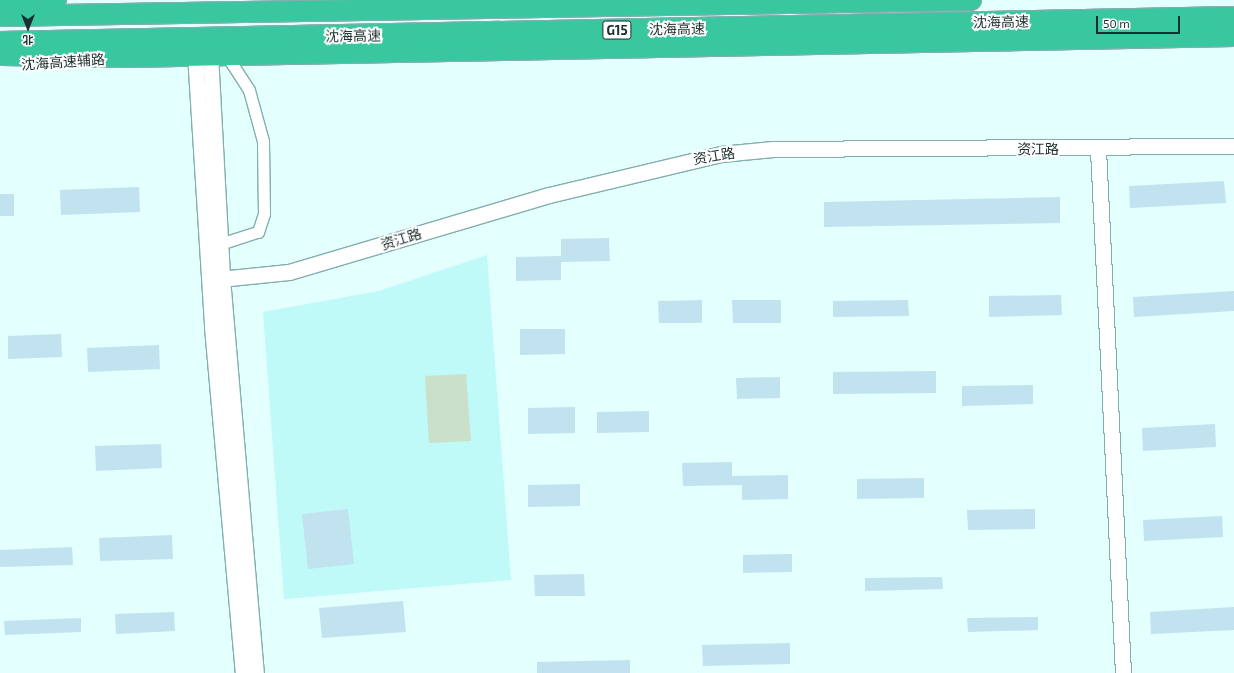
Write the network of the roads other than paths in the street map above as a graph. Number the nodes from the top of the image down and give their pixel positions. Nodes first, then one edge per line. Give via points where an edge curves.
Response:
1 (56, 0) edge
2 (971, 0) edge
3 (0, 4) edge
4 (0, 16) edge
5 (1234, 17) edge
6 (1234, 36) edge
7 (0, 42) edge
8 (210, 54) junction
9 (0, 55) edge
10 (125, 57) junction
11 (0, 66) edge
12 (1234, 146) edge
13 (1098, 149) junction
14 (220, 244) junction
15 (216, 279) junction
16 (243, 673) edge
17 (256, 673) edge
18 (1123, 673) edge

1 - 3 highway
2 - 4 highway, 沈海高速 / G15
5 - 7 highway, 沈海高速 / G15
6 - 8 highway
8 - 10 highway
8 - 14 street
8 - 14 street via 249,90 263,141 264,214 258,232
8 - 15 street
9 - 10 highway
10 - 11 highway, 沈海高速辅路
12 - 13 street, 资江路
13 - 15 street, 资江路 via 772,149 721,154 549,195 289,272
13 - 18 street
14 - 15 street
15 - 16 street
15 - 17 street

